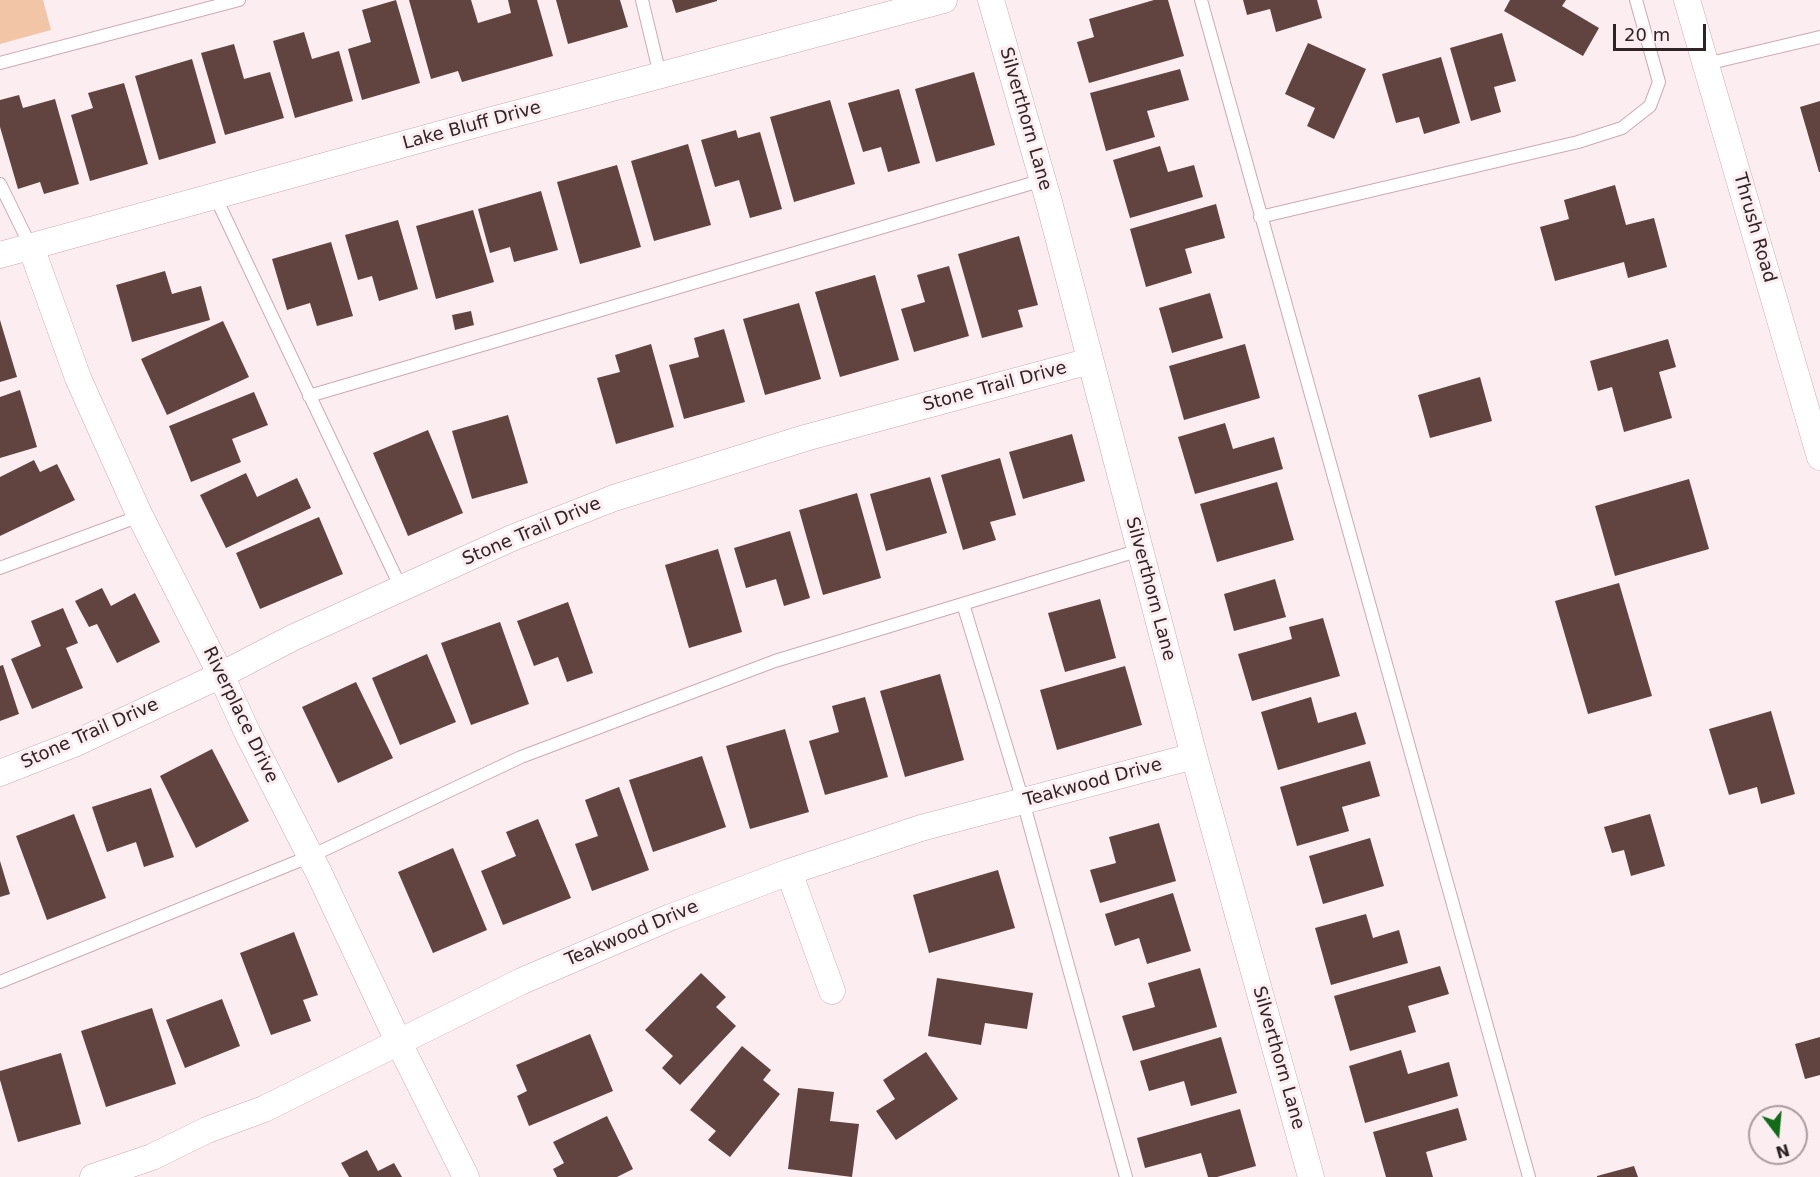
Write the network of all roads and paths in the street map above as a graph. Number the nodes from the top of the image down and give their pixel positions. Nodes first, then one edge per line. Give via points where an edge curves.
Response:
1 (239, 0) edge
2 (642, 0) edge
3 (944, 0) edge
4 (991, 0) edge
5 (1201, 0) edge
6 (1636, 0) edge
7 (1687, 0) edge
8 (1820, 37) edge
9 (0, 63) edge
10 (1706, 64) junction
11 (660, 75) junction
12 (1043, 180) junction
13 (0, 184) edge
14 (215, 196) junction
15 (1260, 217) junction
16 (31, 247) junction
17 (0, 255) edge
18 (1090, 361) junction
19 (309, 396) junction
20 (1820, 457) edge
21 (140, 516) junction
22 (1140, 550) junction
23 (0, 568) edge
24 (400, 588) junction
25 (963, 604) junction
26 (221, 675) junction
27 (1194, 756) junction
28 (0, 773) edge
29 (1023, 801) junction
30 (310, 856) junction
31 (789, 872) junction
32 (0, 982) edge
33 (832, 992) dead end
34 (399, 1043) junction
35 (93, 1177) edge
36 (466, 1177) edge
37 (1126, 1177) edge
38 (1311, 1177) edge
39 (1528, 1177) edge

1 - 9 lane
2 - 11 lane
3 - 11 street, Lake Bluff Drive
4 - 12 street, Silverthorn Lane
5 - 15 lane
6 - 15 lane via 1659,82 1650,106 1622,128 1578,142
7 - 10 street, Thrush Road
8 - 10 lane
10 - 20 street, Thrush Road
11 - 14 street, Lake Bluff Drive
12 - 18 street, Silverthorn Lane
12 - 19 lane
13 - 16 lane
14 - 16 street, Lake Bluff Drive
14 - 19 lane
15 - 39 lane
16 - 17 street, Lake Bluff Drive
16 - 21 street, Riverplace Drive via 78,378
18 - 22 street, Silverthorn Lane
18 - 24 street, Stone Trail Drive via 805,438 614,498
19 - 24 lane
21 - 23 lane
21 - 26 street, Riverplace Drive
22 - 25 lane
22 - 27 street, Silverthorn Lane
24 - 26 street, Stone Trail Drive
25 - 29 lane
25 - 30 lane via 776,661 521,757
26 - 28 street, Stone Trail Drive via 74,744
26 - 30 street, Riverplace Drive
27 - 29 street, Teakwood Drive
27 - 38 street, Silverthorn Lane
29 - 31 street, Teakwood Drive via 921,828
29 - 37 lane
30 - 32 lane
30 - 34 street, Riverplace Drive
31 - 33 street
31 - 34 street, Teakwood Drive via 522,981
34 - 35 street, Teakwood Drive via 264,1109 207,1130 152,1157
34 - 36 street, Riverplace Drive

